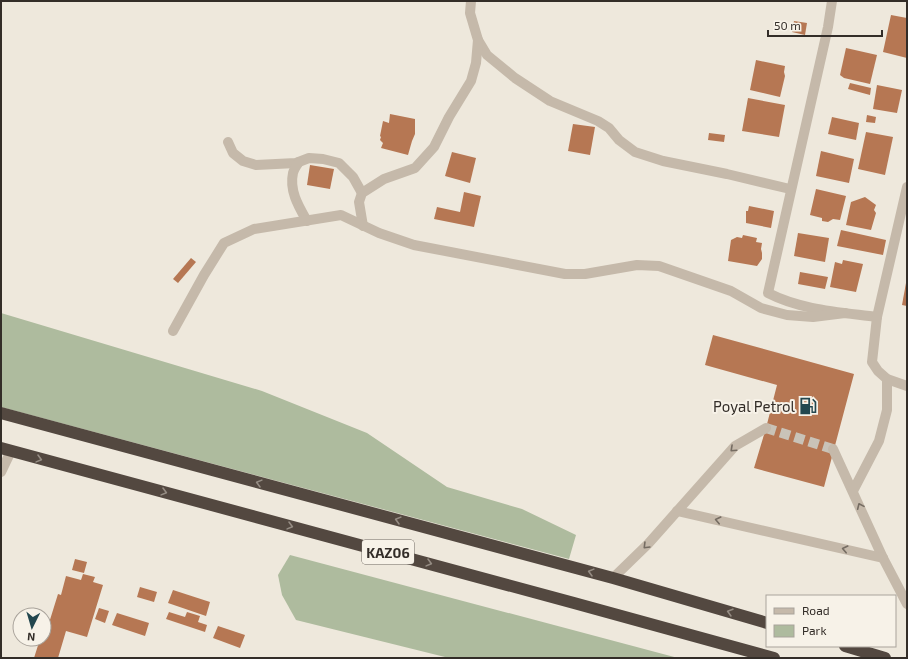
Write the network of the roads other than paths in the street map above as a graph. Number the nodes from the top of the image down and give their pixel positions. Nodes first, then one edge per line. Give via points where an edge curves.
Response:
1 (471, 1) edge
2 (832, 1) edge
3 (478, 40) junction
4 (228, 142) dead end
5 (299, 162) junction
6 (907, 187) edge
7 (790, 189) junction
8 (362, 193) junction
9 (307, 222) junction
10 (363, 226) junction
11 (846, 313) junction
12 (877, 317) junction
13 (173, 331) dead end
14 (887, 379) junction
15 (907, 386) edge
16 (1, 413) edge
17 (766, 428) dead end
18 (833, 449) dead end
19 (6, 450) edge
20 (1, 472) edge
21 (853, 491) junction
22 (677, 511) junction
23 (882, 558) junction
24 (613, 578) junction
25 (907, 604) edge
26 (766, 623) edge
27 (848, 647) edge
28 (772, 658) edge
29 (885, 658) edge

1 - 3 street via 470,13
2 - 7 street
3 - 7 street via 487,55 515,78 550,101 598,121 635,152 663,161
3 - 8 street via 471,81 448,117 434,147 415,168 384,179
4 - 5 street via 232,153 243,161 256,165
5 - 8 street via 309,158 339,163
5 - 9 street via 293,172 293,188 298,206
6 - 12 street
7 - 11 street via 768,293 810,308
8 - 10 street via 359,202
9 - 10 street via 341,216
9 - 13 street via 254,229 224,243
10 - 11 street via 414,245 565,274 585,274 637,265 659,266 731,292 761,308 787,315 813,317
11 - 12 street
12 - 14 street via 872,362 878,372
14 - 15 street
14 - 21 street via 887,410 879,441
24 -> 16 highway, KАZ06
17 -> 22 street via 735,446
18 - 21 street
19 - 20 street
19 -> 28 highway, KАZ06 via 574,602
23 -> 21 street
23 -> 22 street
22 -> 24 street
23 - 25 street
26 -> 24 highway, KАZ06
27 - 29 highway

